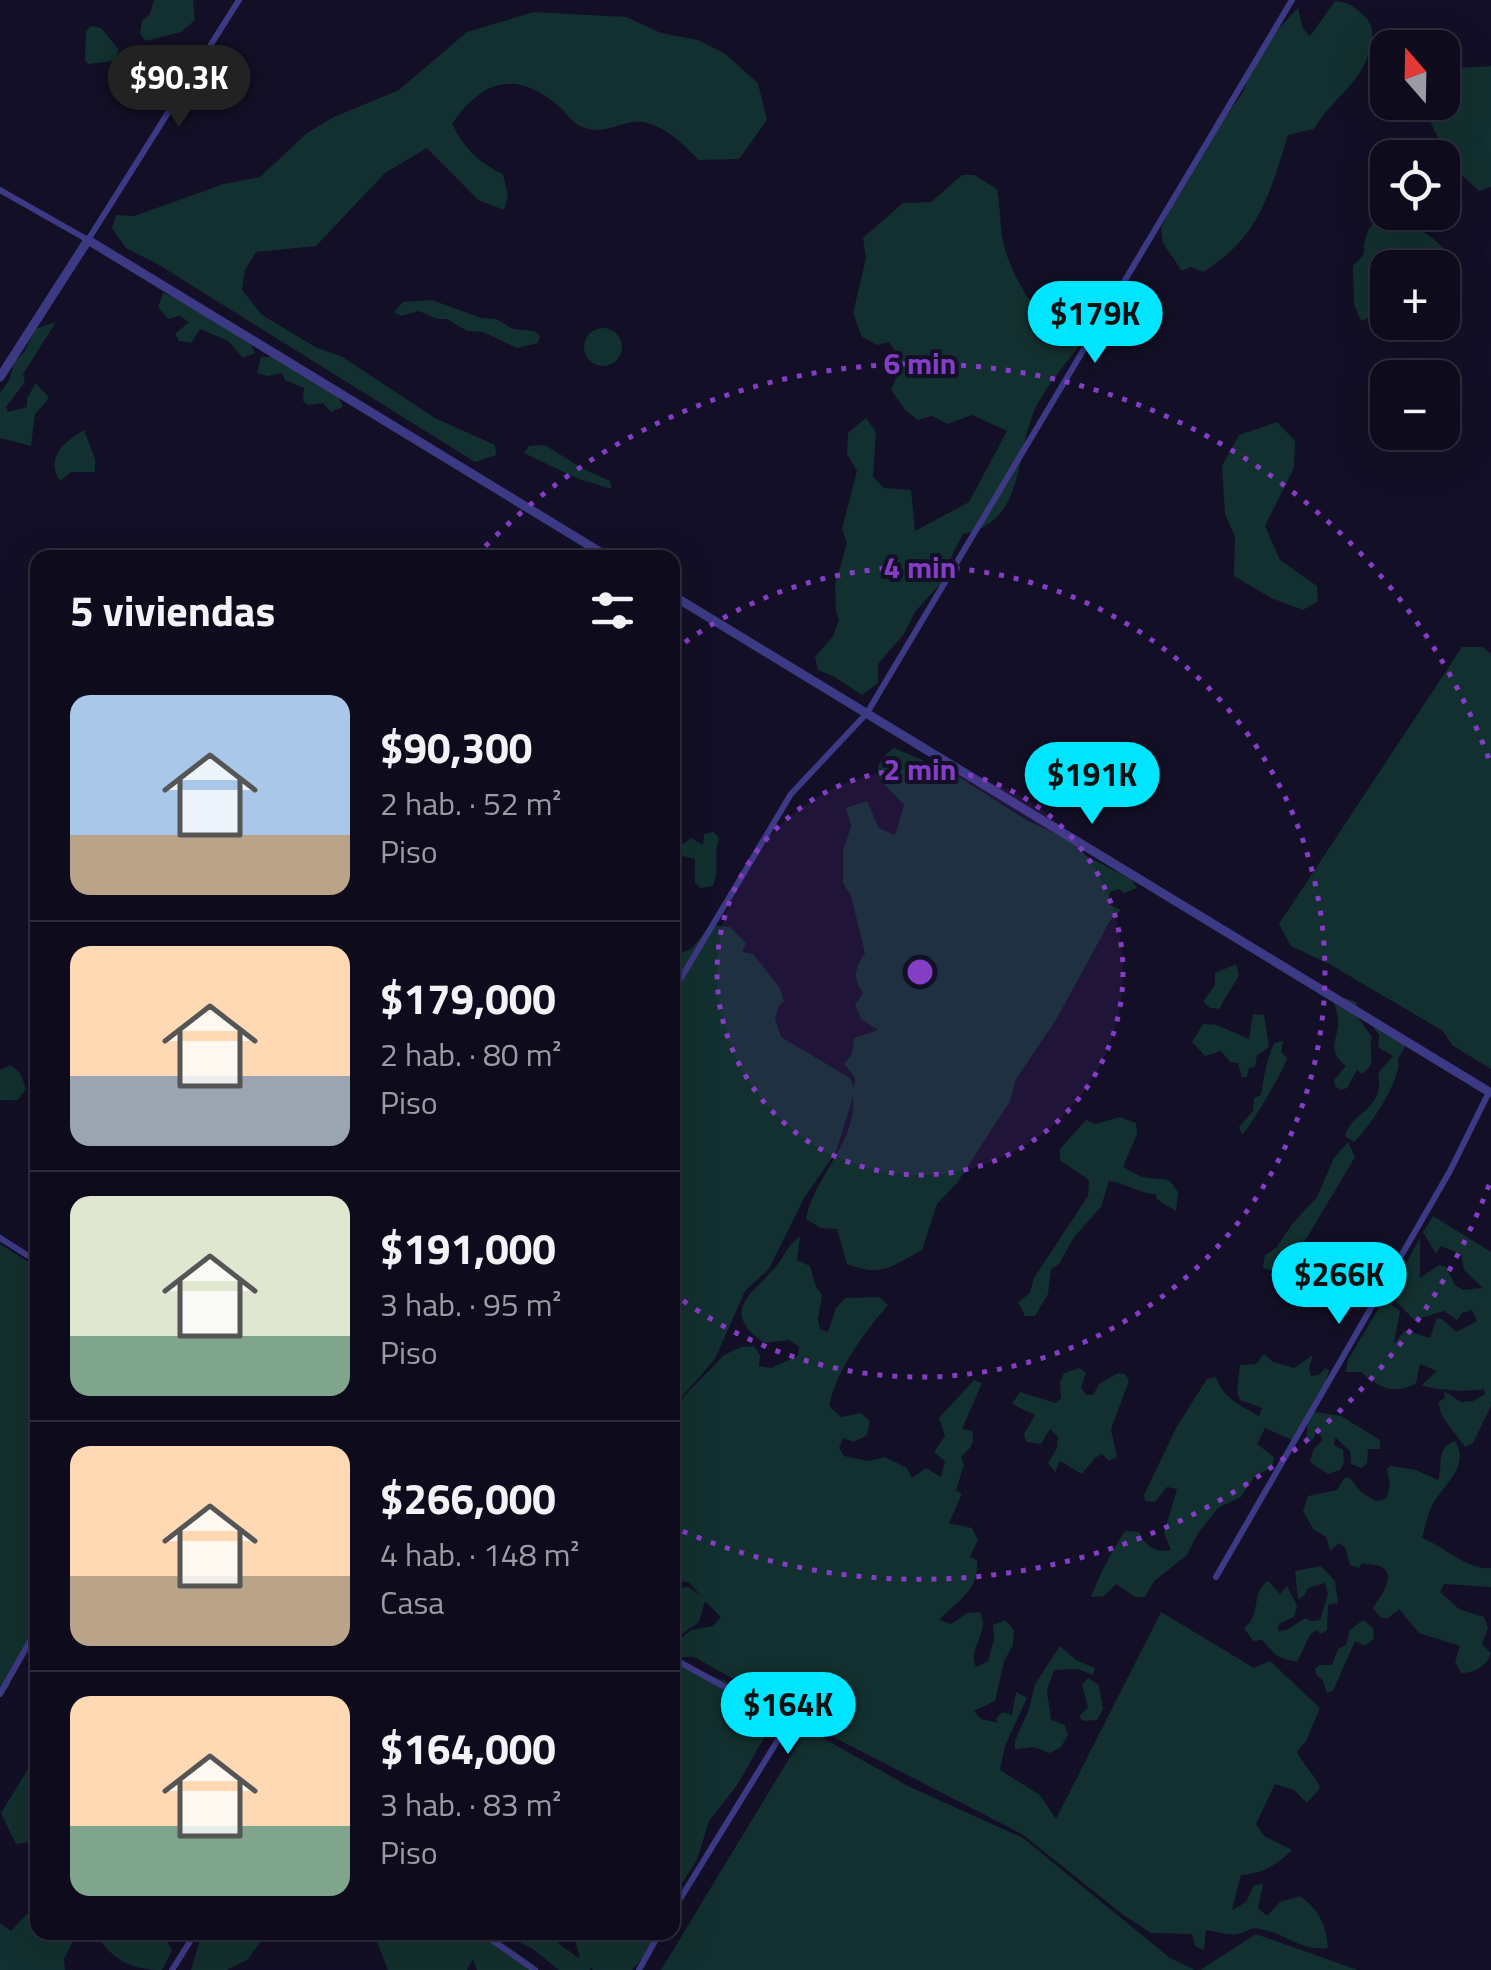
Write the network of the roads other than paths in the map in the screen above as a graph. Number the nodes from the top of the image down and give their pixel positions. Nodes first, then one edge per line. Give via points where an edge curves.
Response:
1 (239, 0) edge
2 (1292, 0) edge
3 (0, 190) edge
4 (88, 240) junction
5 (0, 378) edge
6 (597, 550) edge
7 (680, 600) edge
8 (868, 713) junction
9 (680, 980) edge
10 (1490, 1092) edge
11 (0, 1238) edge
12 (30, 1257) edge
13 (1216, 1577) dead end
14 (30, 1642) edge
15 (680, 1662) edge
16 (0, 1694) edge
17 (680, 1899) edge
18 (191, 1940) edge
19 (492, 1940) edge
20 (655, 1940) edge
21 (172, 1970) edge
22 (535, 1970) edge
23 (638, 1970) edge

1 - 4 street
2 - 8 street
3 - 4 street
4 - 5 street
4 - 6 street
7 - 8 street
8 - 9 street via 790,794
8 - 10 street
10 - 13 street
11 - 12 street
14 - 16 street
15 - 17 street via 789,1722
18 - 21 street
19 - 22 street
20 - 23 street

